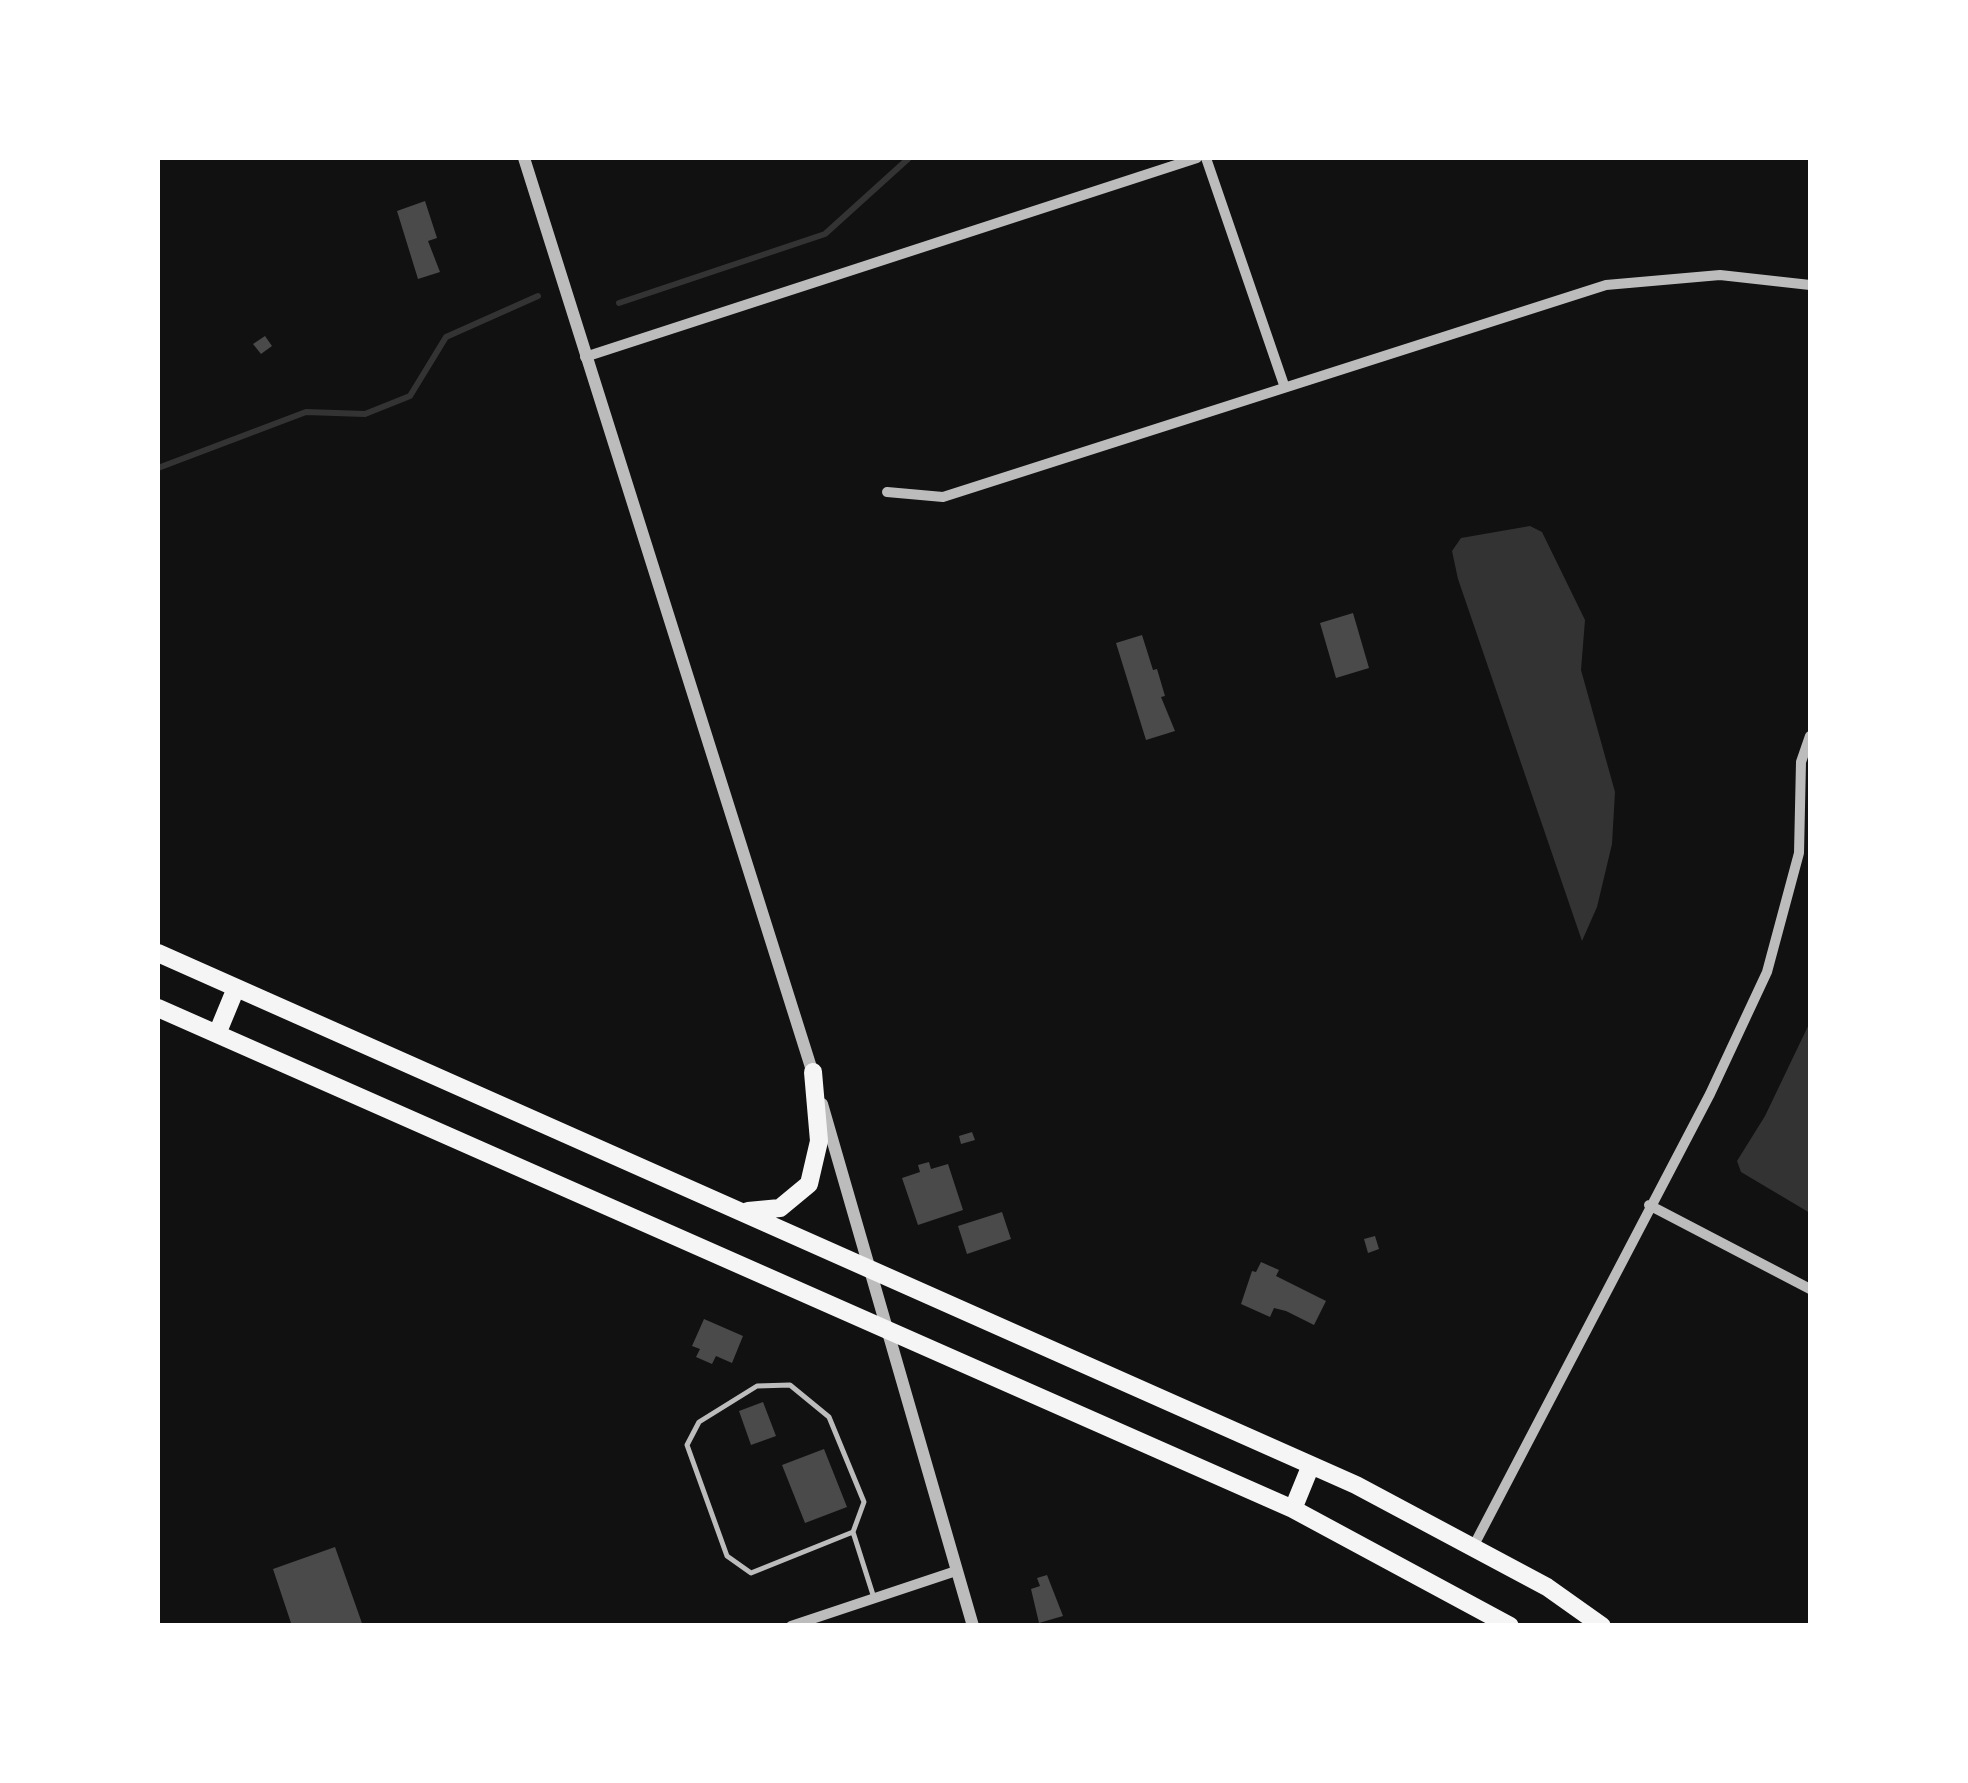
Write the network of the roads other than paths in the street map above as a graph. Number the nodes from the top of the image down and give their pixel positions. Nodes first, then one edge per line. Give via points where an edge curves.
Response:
1 (524, 158) edge
2 (1198, 158) edge
3 (1206, 158) edge
4 (1810, 285) edge
5 (585, 357) junction
6 (1284, 385) junction
7 (887, 492) dead end
8 (1810, 736) edge
9 (158, 953) edge
10 (236, 988) junction
11 (158, 1008) edge
12 (217, 1034) junction
13 (813, 1072) junction
14 (1649, 1206) junction
15 (744, 1211) junction
16 (867, 1265) junction
17 (1810, 1289) edge
18 (887, 1329) junction
19 (1310, 1465) junction
20 (1293, 1509) junction
21 (853, 1532) junction
22 (1473, 1547) junction
23 (956, 1571) junction
24 (874, 1598) junction
25 (791, 1626) edge
26 (973, 1626) edge
27 (1510, 1626) edge
28 (1602, 1626) edge

1 - 5 street
2 - 5 street
3 - 6 street
4 - 6 street via 1720,275 1606,285
5 - 13 street
6 - 7 street via 943,496
8 - 14 street via 1801,762 1799,853 1767,972
9 - 10 main road
10 - 12 main road
10 - 15 main road
11 - 12 main road
12 - 18 main road
13 - 15 main road via 819,1141 809,1184 780,1208
13 - 16 street
14 - 17 street
14 - 22 street
15 - 16 main road
16 - 18 street
16 - 19 main road
18 - 20 main road
18 - 23 street
19 - 20 main road
19 - 22 main road
20 - 27 main road
21 - 21 lane via 864,1502 829,1417 790,1385 757,1386 699,1422 687,1445 727,1556 751,1574
21 - 24 lane
22 - 28 main road
23 - 24 street
23 - 26 street
24 - 25 street

